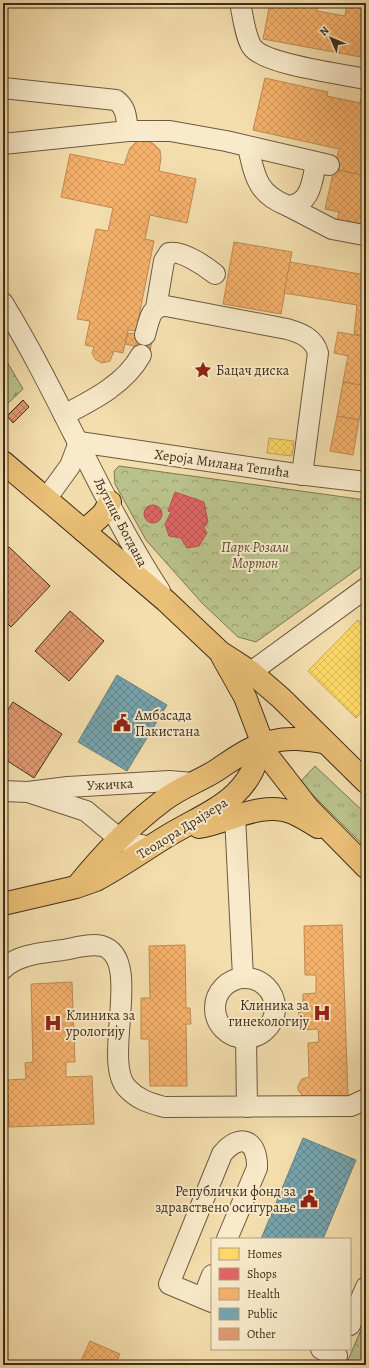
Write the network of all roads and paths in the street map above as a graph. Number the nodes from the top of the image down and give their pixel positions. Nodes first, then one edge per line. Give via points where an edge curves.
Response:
1 (240, 3) edge
2 (366, 79) edge
3 (3, 88) edge
4 (128, 131) junction
5 (3, 144) edge
6 (248, 147) junction
7 (288, 206) junction
8 (364, 235) dead end
9 (215, 274) dead end
10 (3, 303) edge
11 (156, 308) junction
12 (145, 335) dead end
13 (141, 355) dead end
14 (64, 415) junction
15 (79, 442) junction
16 (3, 462) edge
17 (302, 475) junction
18 (366, 482) edge
19 (46, 498) junction
20 (110, 502) junction
21 (84, 531) junction
22 (366, 588) edge
23 (166, 601) junction
24 (220, 652) junction
25 (251, 672) junction
26 (325, 742) junction
27 (261, 744) junction
28 (366, 782) edge
29 (193, 783) junction
30 (3, 791) edge
31 (28, 792) junction
32 (235, 816) junction
33 (184, 827) junction
34 (336, 838) junction
35 (120, 839) junction
36 (151, 847) junction
37 (366, 867) edge
38 (76, 887) junction
39 (3, 904) edge
40 (3, 969) edge
41 (243, 977) junction
42 (246, 1038) junction
43 (366, 1099) edge
44 (247, 1107) junction
45 (227, 1238) edge
46 (211, 1280) edge
47 (366, 1287) edge
48 (207, 1300) edge
49 (351, 1324) edge

1 - 2 street via 252,46 258,53 274,60
3 - 4 street via 116,100 126,111
4 - 5 street
4 - 6 street via 188,133
6 - 7 street via 262,190 272,200
6 - 7 street via 323,164 306,197 300,203
7 - 8 street via 332,229
9 - 11 street via 195,261 177,253 169,253 164,260
10 - 14 street, Љутице Богдана
11 - 12 street via 151,314
11 - 17 street via 166,306 287,329 302,334 314,342 318,353
13 - 14 street via 120,380 99,396
14 - 15 street, Љутице Богдана
15 - 17 street, Хероја Милана Тепића
15 - 19 street via 70,466
15 - 20 street, Љутице Богдана
16 - 19 main road
17 - 18 street, Хероја Милана Тепића
19 - 21 main road
20 - 21 main road via 103,514
20 - 23 street, Љутице Богдана via 140,561
21 - 23 main road
22 - 25 street
23 - 24 main road
24 - 25 main road
24 - 27 main road via 245,697
25 - 26 main road
26 - 27 main road, Теодора Драјзера via 288,739
26 - 28 main road
27 - 29 main road, Теодора Драјзера
27 - 33 main road, Теодора Драјзера via 255,769 237,792
27 - 34 main road via 276,769
29 - 31 street, Ужичка via 169,781 68,786
29 - 35 main road, Теодора Драјзера via 165,799
30 - 31 street, Ужичка
31 - 35 street, Ужичка via 86,811
32 - 33 main road via 204,826
32 - 34 main road via 268,810 289,811
32 - 41 street
33 - 36 main road, Теодора Драјзера
34 - 37 main road
35 - 36 street, Ужичка
35 - 38 main road, Теодора Драјзера
36 - 38 main road, Теодора Драјзера via 109,873
38 - 39 main road, Теодора Драјзера
40 - 44 street via 10,962 26,956 86,946 102,946 116,956 122,972 118,1071 126,1087 141,1100 164,1107
41 - 42 street via 226,984 219,991 214,1009 220,1027 236,1037
41 - 42 street via 254,978 267,987 274,1001 275,1012 266,1030 257,1036
42 - 44 street
43 - 44 street via 351,1106
45 - 48 street via 257,1168 254,1148 247,1142 237,1140 228,1145 222,1154 170,1284
46 - 48 street
47 - 49 street

